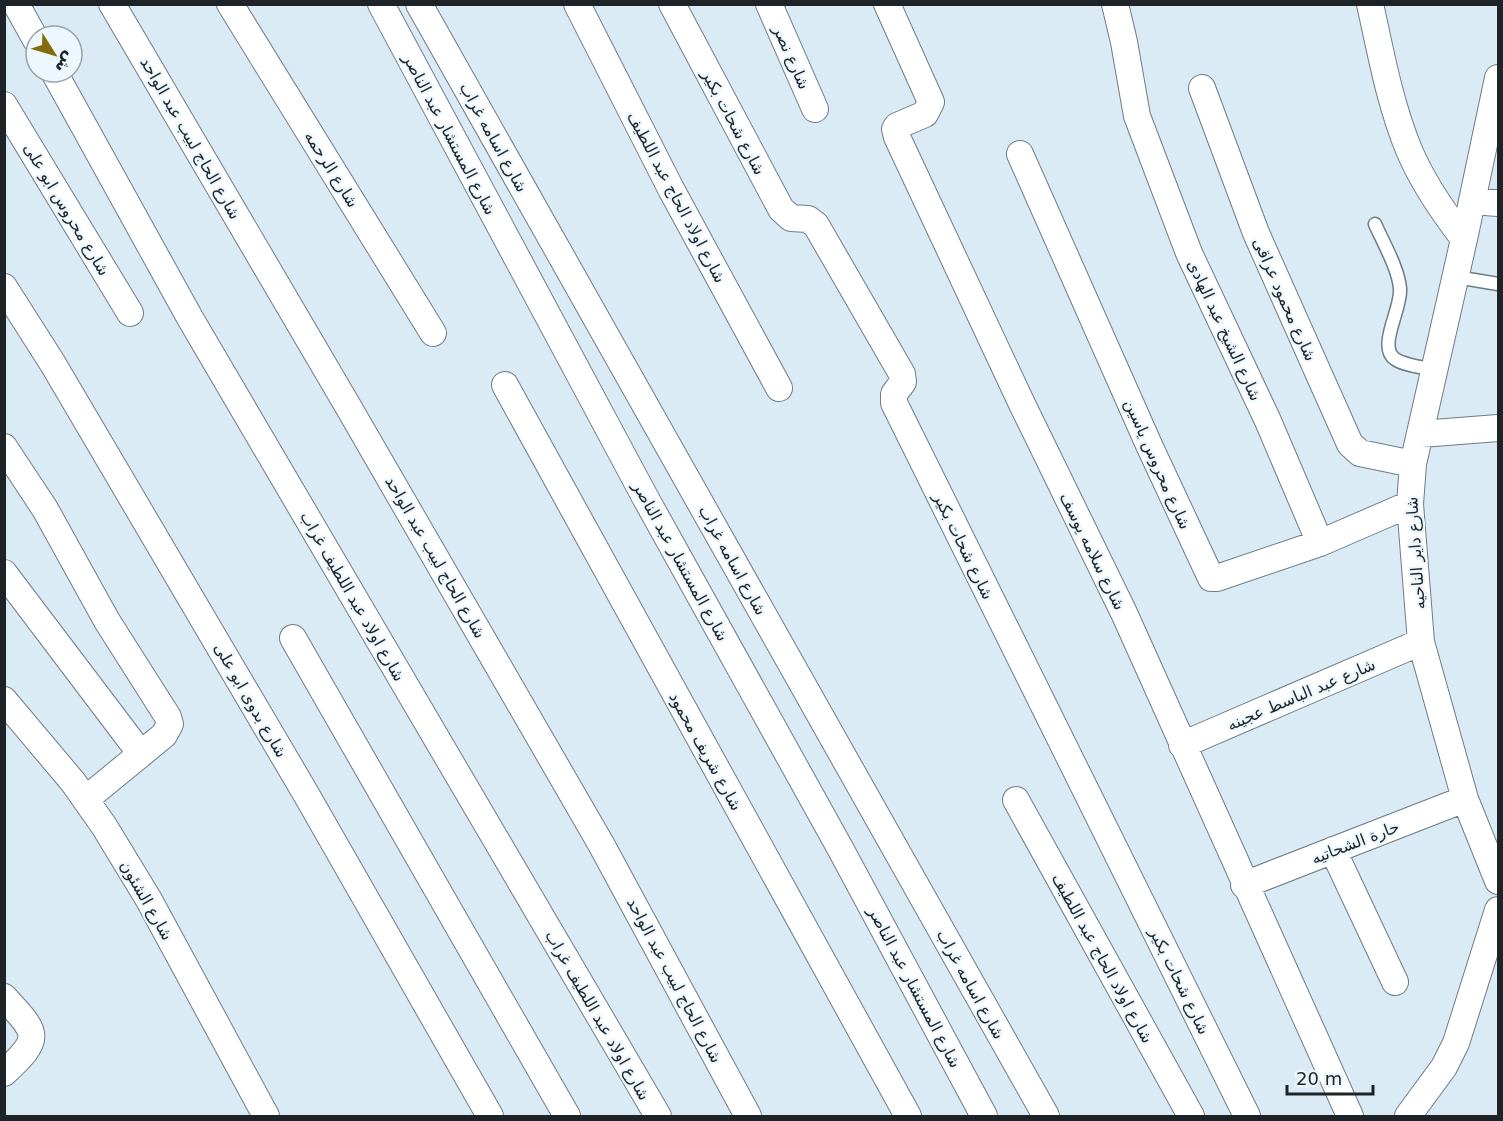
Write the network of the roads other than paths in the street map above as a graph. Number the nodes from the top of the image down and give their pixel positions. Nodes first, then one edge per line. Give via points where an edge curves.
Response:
1 (16, 4) edge
2 (112, 4) edge
3 (230, 4) edge
4 (381, 4) edge
5 (419, 4) edge
6 (577, 4) edge
7 (672, 4) edge
8 (769, 4) edge
9 (887, 4) edge
10 (1114, 4) edge
11 (1370, 4) edge
12 (27, 24) edge
13 (1498, 78) edge
14 (61, 84) edge
15 (1202, 88) dead end
16 (4, 105) edge
17 (815, 109) dead end
18 (1492, 137) edge
19 (1020, 154) dead end
20 (1472, 201) junction
21 (1498, 203) edge
22 (1375, 224) dead end
23 (1464, 239) junction
24 (1456, 277) junction
25 (1498, 284) edge
26 (4, 287) edge
27 (130, 313) dead end
28 (433, 333) dead end
29 (1435, 370) junction
30 (505, 385) dead end
31 (779, 388) dead end
32 (1498, 428) edge
33 (1421, 434) junction
34 (4, 447) edge
35 (1413, 464) junction
36 (1410, 504) junction
37 (1320, 543) junction
38 (4, 573) edge
39 (293, 638) dead end
40 (1421, 642) junction
41 (4, 700) edge
42 (1182, 745) junction
43 (141, 754) junction
44 (86, 799) junction
45 (1465, 799) junction
46 (1016, 800) dead end
47 (1333, 850) junction
48 (1498, 881) edge
49 (1244, 885) junction
50 (1498, 910) edge
51 (1395, 981) dead end
52 (4, 997) edge
53 (4, 1073) edge
54 (266, 1116) edge
55 (490, 1116) edge
56 (567, 1116) edge
57 (658, 1116) edge
58 (748, 1116) edge
59 (908, 1116) edge
60 (984, 1116) edge
61 (1046, 1116) edge
62 (1191, 1116) edge
63 (1247, 1116) edge
64 (1350, 1116) edge
65 (1408, 1116) edge

1 - 12 street
2 - 58 street, شارع الحاج لبيب عبد الواحد via 602,844
3 - 28 street, شارع الرحمه
4 - 60 street, شارع المستشار عبد الناصر
5 - 61 street, شارع اسامه غراب
6 - 31 street, شارع اولاد الحاج عبد اللطيف
7 - 63 street, شارع شحات بكير via 781,209 791,218 808,219 816,225 902,374 904,380 894,394 894,403
8 - 17 street, شارع نصر
9 - 42 street, شارع سلامه يوسف via 931,102 925,114 897,126 897,137 1124,613
10 - 37 street, شارع الشيخ عبد الهادى via 1137,116 1189,253
11 - 23 street via 1388,86 1410,152 1443,212
13 - 18 street, شارع داير الناحيه
14 - 57 street, شارع اولاد عبد اللطيف غراب via 190,318
15 - 35 street, شارع محمود عراقى via 1256,233 1350,444 1360,453
16 - 27 street, شارع محروس ابو على
18 - 20 street, شارع داير الناحيه
19 - 37 street, شارع محروس ياسين via 1211,578
20 - 21 street
20 - 23 street, شارع داير الناحيه
22 - 29 lane via 1401,290 1387,346 1389,354 1396,360
23 - 24 street, شارع داير الناحيه
24 - 25 lane
24 - 29 street, شارع داير الناحيه
26 - 55 street, شارع بدوى ابو على via 294,774
29 - 33 street, شارع داير الناحيه
30 - 59 street, شارع شريف محمود
32 - 33 street
33 - 35 street, شارع داير الناحيه
34 - 43 street via 168,717 170,724 164,735
35 - 36 street, شارع داير الناحيه
36 - 37 street, شارع محروس ياسين
36 - 40 street, شارع داير الناحيه
38 - 43 street
39 - 56 street
40 - 42 street, شارع عبد الباسط عجينه
40 - 45 street, شارع داير الناحيه
41 - 44 street, شارع الشئون
42 - 49 street, شارع سلامه يوسف
43 - 44 street
44 - 54 street, شارع الشئون via 149,900
45 - 47 street, حارة الشحاتيه
45 - 48 street, شارع داير الناحيه
46 - 62 street, شارع اولاد الحاج عبد اللطيف
47 - 49 street, حارة الشحاتيه
47 - 51 street
49 - 64 street, شارع سلامه يوسف
50 - 65 street via 1456,1043
52 - 53 street via 28,1023 32,1041

